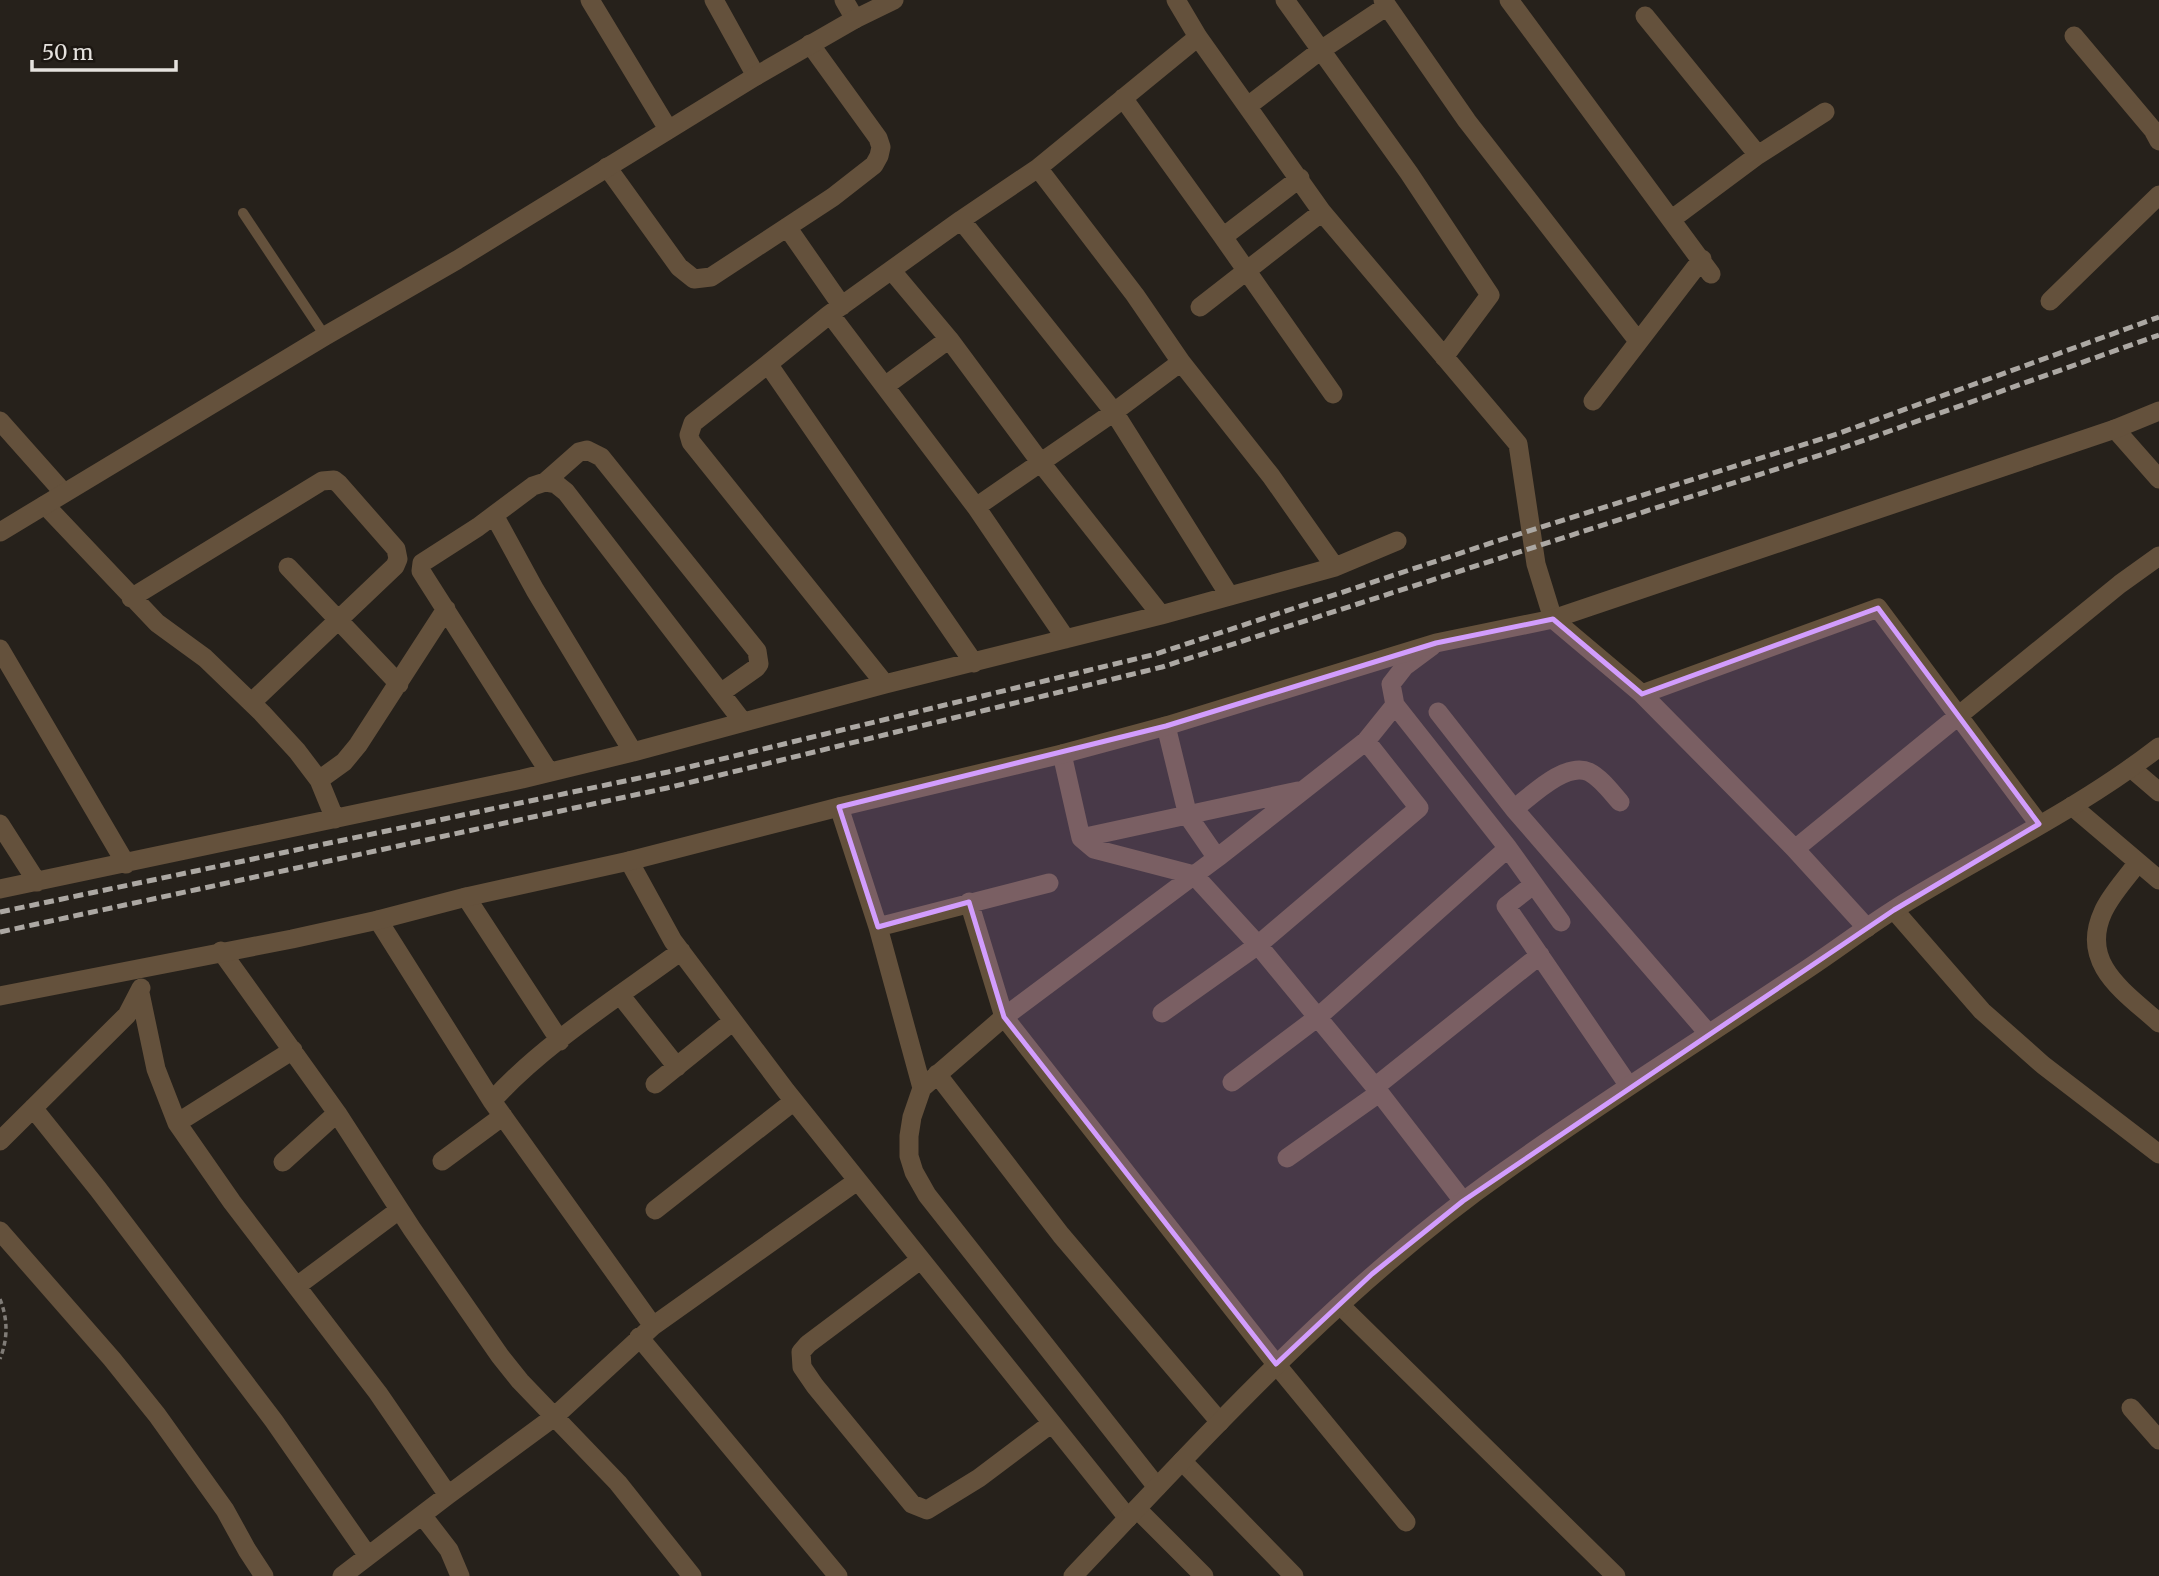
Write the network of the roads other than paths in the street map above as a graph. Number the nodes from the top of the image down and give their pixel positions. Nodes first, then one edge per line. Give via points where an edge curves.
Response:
1 (590, 0) edge
2 (714, 0) edge
3 (844, 0) edge
4 (894, 0) edge
5 (1177, 0) edge
6 (1285, 0) edge
7 (1509, 0) edge
8 (1385, 3) edge
9 (1645, 16) dead end
10 (855, 19) junction
11 (2074, 36) dead end
12 (1198, 37) junction
13 (810, 44) junction
14 (1321, 50) junction
15 (756, 76) junction
16 (1124, 98) junction
17 (1248, 106) junction
18 (1825, 112) dead end
19 (668, 130) junction
20 (2159, 141) edge
21 (1758, 155) junction
22 (607, 167) junction
23 (1038, 168) junction
24 (1300, 178) junction
25 (2159, 195) edge
26 (1322, 212) junction
27 (243, 213) dead end
28 (1672, 219) junction
29 (961, 220) junction
30 (787, 227) junction
31 (1223, 237) junction
32 (892, 271) junction
33 (1246, 272) junction
34 (2050, 301) dead end
35 (1200, 307) dead end
36 (836, 310) junction
37 (325, 336) junction
38 (949, 339) junction
39 (1638, 341) junction
40 (1444, 357) junction
41 (1181, 362) junction
42 (768, 364) junction
43 (885, 386) junction
44 (1333, 394) dead end
45 (1593, 401) dead end
46 (2159, 411) edge
47 (1114, 412) junction
48 (0, 421) edge
49 (2115, 429) junction
50 (1041, 463) junction
51 (2159, 479) edge
52 (545, 482) junction
53 (64, 493) junction
54 (45, 505) junction
55 (976, 507) junction
56 (494, 515) junction
57 (0, 532) edge
58 (1397, 541) dead end
59 (2159, 556) edge
60 (288, 567) dead end
61 (1335, 567) junction
62 (1229, 595) junction
63 (131, 597) junction
64 (446, 609) junction
65 (1161, 615) junction
66 (1553, 619) junction
67 (337, 622) junction
68 (1066, 639) junction
69 (1436, 643) junction
70 (0, 649) edge
71 (974, 663) junction
72 (398, 684) junction
73 (885, 684) junction
74 (722, 692) junction
75 (1642, 694) junction
76 (252, 702) junction
77 (1395, 705) junction
78 (1438, 712) dead end
79 (1958, 716) junction
80 (743, 722) junction
81 (1166, 726) junction
82 (1366, 740) junction
83 (2159, 747) edge
84 (633, 752) junction
85 (1062, 754) junction
86 (2131, 768) junction
87 (548, 772) junction
88 (319, 780) junction
89 (1303, 790) junction
90 (2159, 792) edge
91 (1620, 802) dead end
92 (2072, 806) junction
93 (839, 807) junction
94 (1514, 809) junction
95 (1188, 816) junction
96 (335, 819) junction
97 (0, 824) edge
98 (2039, 824) junction
99 (1081, 838) junction
100 (1508, 848) junction
101 (1795, 849) junction
102 (1217, 858) junction
103 (629, 861) junction
104 (2138, 862) junction
105 (126, 864) junction
106 (1194, 875) junction
107 (2159, 880) edge
108 (37, 882) junction
109 (1049, 883) dead end
110 (1533, 885) junction
111 (0, 889) edge
112 (466, 897) junction
113 (969, 902) junction
114 (1894, 910) junction
115 (378, 920) junction
116 (1561, 922) dead end
117 (878, 927) junction
118 (1867, 928) junction
119 (1258, 945) junction
120 (221, 951) junction
121 (681, 951) junction
122 (1540, 955) junction
123 (148, 967) junction
124 (140, 993) junction
125 (0, 996) edge
126 (621, 996) junction
127 (1162, 1013) dead end
128 (1004, 1017) junction
129 (1318, 1017) junction
130 (733, 1021) junction
131 (2159, 1023) edge
132 (1708, 1033) junction
133 (560, 1041) junction
134 (293, 1050) junction
135 (677, 1067) junction
136 (937, 1074) junction
137 (1232, 1082) dead end
138 (656, 1084) dead end
139 (1629, 1086) junction
140 (922, 1088) junction
141 (1377, 1090) junction
142 (794, 1101) junction
143 (33, 1108) junction
144 (498, 1108) junction
145 (337, 1113) junction
146 (177, 1123) junction
147 (0, 1142) edge
148 (2159, 1154) edge
149 (1287, 1158) dead end
150 (283, 1161) dead end
151 (442, 1161) dead end
152 (857, 1181) junction
153 (1463, 1201) junction
154 (399, 1210) junction
155 (655, 1210) dead end
156 (0, 1231) edge
157 (920, 1260) junction
158 (297, 1286) junction
159 (1340, 1305) junction
160 (646, 1332) junction
161 (1276, 1363) junction
162 (2131, 1408) dead end
163 (554, 1417) junction
164 (1220, 1422) junction
165 (1052, 1423) junction
166 (2159, 1440) edge
167 (1182, 1461) junction
168 (1157, 1488) junction
169 (448, 1494) junction
170 (1133, 1513) junction
171 (422, 1515) junction
172 (1406, 1522) dead end
173 (368, 1556) junction
174 (348, 1574) edge
175 (264, 1576) edge
176 (460, 1576) edge
177 (692, 1576) edge
178 (838, 1576) edge
179 (1073, 1576) edge
180 (1204, 1576) edge
181 (1294, 1576) edge
182 (1616, 1576) edge

1 - 19 street
2 - 15 street
3 - 10 street
4 - 10 street
5 - 12 street
6 - 14 street
7 - 28 street
8 - 14 street
8 - 39 street via 1467,121
9 - 21 street
10 - 13 street
11 - 20 street
12 - 16 street
12 - 17 street
13 - 15 street
13 - 30 street via 881,148 874,165
14 - 17 street
14 - 40 street via 1490,295
15 - 19 street
16 - 23 street
16 - 31 street
17 - 24 street
18 - 21 street
19 - 22 street
21 - 28 street
22 - 30 street via 679,267 694,279 711,277
22 - 37 street
23 - 29 street
23 - 41 street
24 - 26 street
24 - 31 street
25 - 34 street
26 - 33 street
26 - 40 street
27 - 37 lane
28 - 39 street via 1706,267
29 - 32 street
29 - 47 street
30 - 36 street
31 - 33 street
32 - 36 street
32 - 38 street
33 - 35 street
33 - 44 street
36 - 42 street
36 - 43 street
37 - 53 street
38 - 43 street
38 - 50 street
39 - 45 street
40 - 66 street via 1518,444 1536,564
41 - 47 street
41 - 61 street
42 - 71 street
42 - 73 street via 693,423 691,442
43 - 55 street
46 - 49 street
47 - 50 street
47 - 62 street
48 - 53 street
49 - 51 street
49 - 66 street
50 - 55 street
50 - 65 street
52 - 56 street
52 - 74 street via 566,492
52 - 74 street via 579,452 587,450 601,457 757,651 756,668
53 - 54 street
54 - 57 street
54 - 63 street
55 - 68 street
56 - 64 street via 422,563 421,571
56 - 84 street
58 - 61 street
59 - 79 street
60 - 67 street
61 - 62 street
62 - 65 street
63 - 67 street via 328,479 339,484 372,519 396,549 398,559
63 - 76 street
64 - 72 street
64 - 87 street
65 - 68 street
66 - 69 street
66 - 75 street
67 - 72 street
67 - 76 street
68 - 71 street
69 - 77 street via 1405,666 1391,684
69 - 81 street
70 - 105 street
71 - 73 street
72 - 88 street via 352,753
73 - 80 street
74 - 80 street
75 - 79 street via 1878,608
75 - 101 street
76 - 88 street
77 - 82 street
77 - 100 street
78 - 94 street
79 - 98 street
79 - 101 street
80 - 84 street
81 - 85 street
81 - 95 street
82 - 89 street
82 - 119 street via 1419,808
83 - 86 street
84 - 87 street
85 - 93 street
85 - 99 street
86 - 90 street
86 - 92 street
87 - 96 street
88 - 96 street
89 - 95 street
89 - 102 street
91 - 94 street via 1599,779 1577,769 1561,774
92 - 98 street
92 - 104 street
93 - 103 street
93 - 117 street
94 - 132 street
95 - 99 street
95 - 102 street
96 - 105 street
97 - 108 street
98 - 114 street
99 - 106 street via 1094,849
100 - 110 street
100 - 129 street
101 - 118 street
102 - 106 street
103 - 112 street
103 - 121 street
104 - 107 street
104 - 131 street via 2103,911 2096,935 2098,958 2110,979
105 - 108 street
106 - 119 street
106 - 128 street
108 - 111 street
109 - 113 street
110 - 116 street
110 - 122 street via 1506,906
112 - 115 street
112 - 133 street
113 - 117 street
113 - 128 street
114 - 118 street
114 - 148 street via 1982,1011 2043,1065
115 - 120 street
115 - 144 street
117 - 140 street
118 - 132 street
119 - 127 street
119 - 129 street
120 - 123 street
120 - 134 street
121 - 126 street
121 - 130 street
122 - 139 street
122 - 141 street
123 - 124 street
123 - 125 street
124 - 143 street via 127,1015
124 - 146 street via 156,1069
126 - 133 street
126 - 135 street
128 - 136 street
128 - 161 street
129 - 137 street
129 - 141 street
130 - 135 street
130 - 142 street
132 - 139 street
133 - 144 street via 507,1085
134 - 145 street
134 - 146 street
135 - 138 street
136 - 140 street
136 - 164 street via 1061,1235
139 - 153 street
140 - 168 street via 912,1117 909,1156 927,1195
141 - 149 street
141 - 153 street
142 - 152 street
142 - 155 street
143 - 147 street
143 - 173 street via 274,1421
144 - 151 street
144 - 160 street
145 - 150 street
145 - 154 street
146 - 158 street
152 - 157 street
152 - 160 street
153 - 159 street
154 - 158 street
154 - 163 street via 500,1356
156 - 175 street via 157,1415 225,1510
157 - 165 street
157 - 165 street via 801,1352 802,1367 824,1397 906,1498 927,1510
158 - 169 street
159 - 161 street
159 - 182 street
160 - 163 street
160 - 178 street
161 - 164 street
161 - 172 street
162 - 166 street
163 - 169 street
163 - 177 street via 618,1483
164 - 167 street
165 - 170 street
167 - 168 street
167 - 181 street
168 - 170 street
169 - 171 street
170 - 179 street
170 - 180 street
171 - 173 street
171 - 176 street via 449,1550
173 - 174 street

